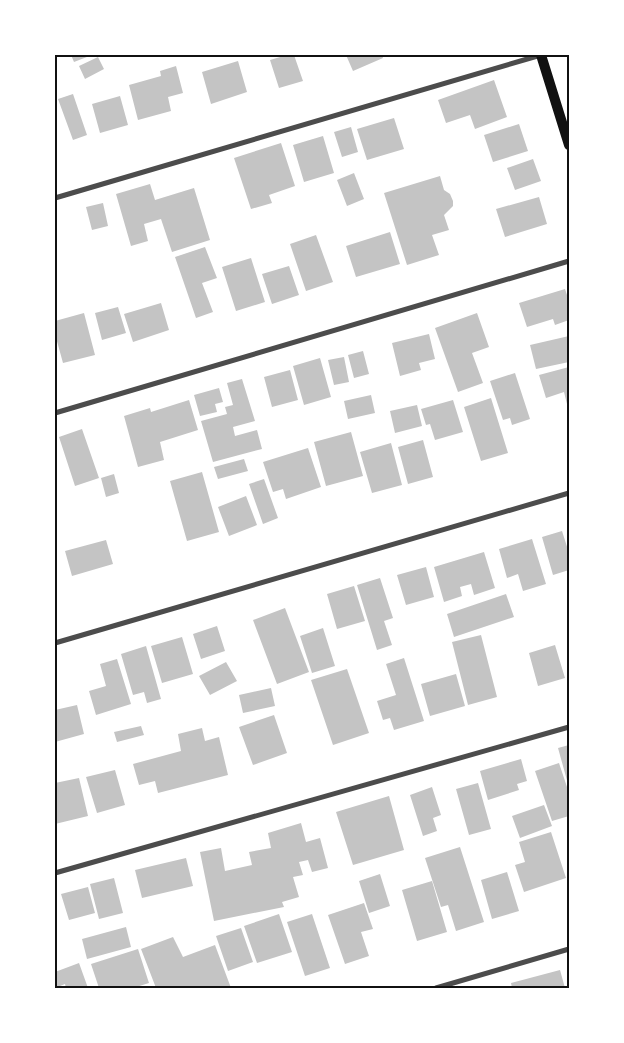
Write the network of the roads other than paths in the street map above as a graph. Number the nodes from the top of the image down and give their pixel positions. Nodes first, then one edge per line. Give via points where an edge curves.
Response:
1 (541, 55) edge
2 (569, 145) edge
3 (55, 198) edge
4 (569, 261) edge
5 (55, 413) edge
6 (569, 493) edge
7 (55, 643) edge
8 (569, 727) edge
9 (55, 873) edge
10 (569, 949) edge
11 (436, 988) edge

1 - 2 main road
1 - 3 street
4 - 5 street
6 - 7 street
8 - 9 street
10 - 11 street

